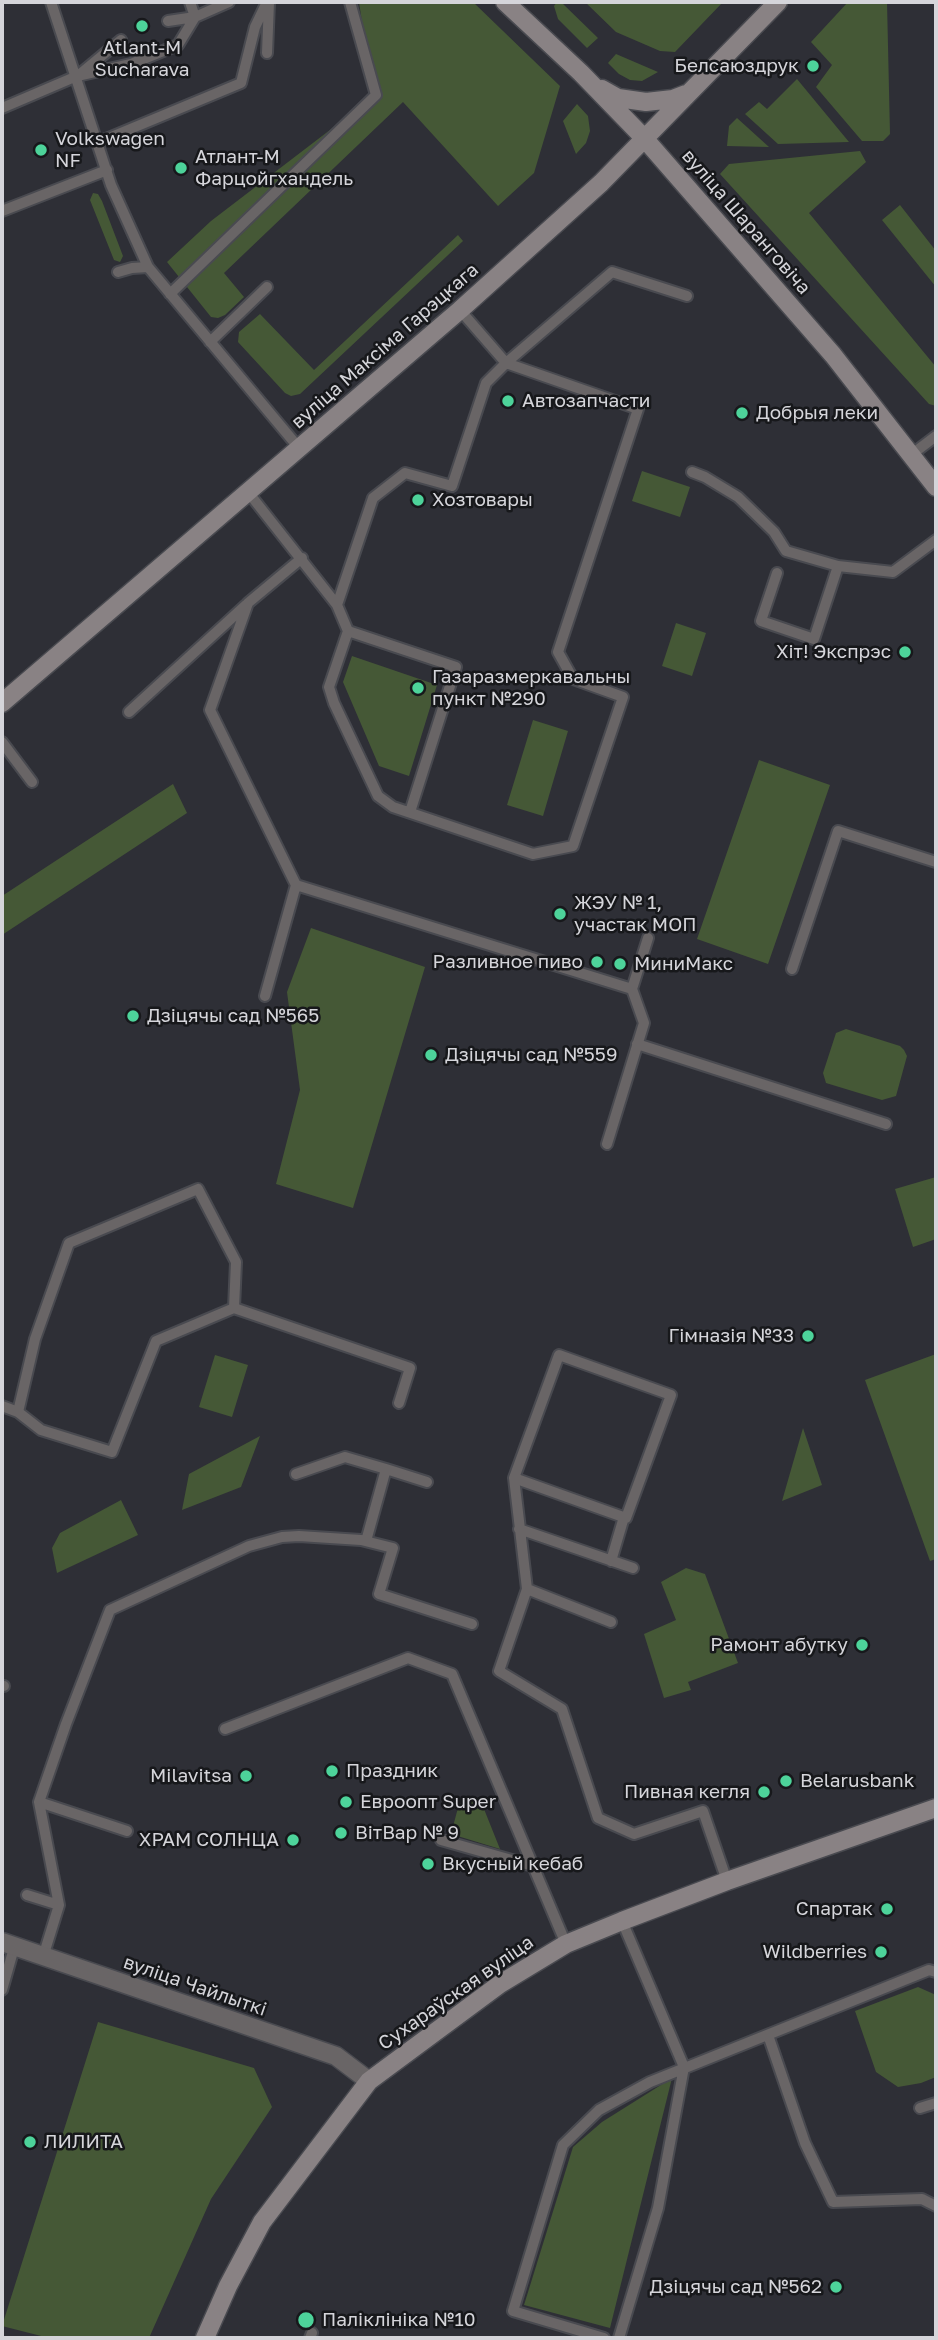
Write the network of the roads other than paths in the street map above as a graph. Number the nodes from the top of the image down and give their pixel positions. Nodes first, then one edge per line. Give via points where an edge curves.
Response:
1 (51, 2) edge
2 (190, 2) edge
3 (229, 2) edge
4 (268, 2) edge
5 (350, 2) edge
6 (778, 2) edge
7 (508, 3) edge
8 (195, 17) junction
9 (168, 21) dead end
10 (121, 40) dead end
11 (267, 53) dead end
12 (77, 76) junction
13 (590, 82) junction
14 (691, 92) junction
15 (2, 108) edge
16 (644, 138) junction
17 (99, 142) junction
18 (107, 170) junction
19 (2, 211) edge
20 (148, 267) junction
21 (118, 272) dead end
22 (267, 287) dead end
23 (170, 294) junction
24 (687, 296) dead end
25 (460, 310) junction
26 (210, 342) junction
27 (506, 363) junction
28 (936, 436) edge
29 (299, 448) junction
30 (911, 456) junction
31 (692, 472) dead end
32 (936, 487) edge
33 (248, 492) junction
34 (936, 540) edge
35 (302, 558) junction
36 (838, 566) junction
37 (777, 573) dead end
38 (248, 603) junction
39 (337, 605) junction
40 (348, 631) junction
41 (2, 703) edge
42 (129, 712) dead end
43 (2, 742) edge
44 (32, 782) dead end
45 (411, 812) junction
46 (936, 862) edge
47 (296, 885) junction
48 (648, 938) dead end
49 (792, 969) dead end
50 (632, 989) junction
51 (265, 996) dead end
52 (637, 1044) junction
53 (886, 1124) dead end
54 (607, 1144) dead end
55 (234, 1308) junction
56 (399, 1403) dead end
57 (2, 1406) edge
58 (18, 1412) junction
59 (386, 1469) junction
60 (296, 1474) dead end
61 (514, 1478) junction
62 (427, 1482) dead end
63 (624, 1517) junction
64 (519, 1529) junction
65 (366, 1541) junction
66 (611, 1561) junction
67 (632, 1568) dead end
68 (527, 1589) junction
69 (611, 1622) dead end
70 (472, 1624) dead end
71 (225, 1729) dead end
72 (39, 1802) junction
73 (936, 1808) edge
74 (127, 1831) dead end
75 (441, 1840) dead end
76 (533, 1866) junction
77 (727, 1881) junction
78 (27, 1895) dead end
79 (59, 1905) junction
80 (622, 1921) junction
81 (566, 1944) junction
82 (8, 1945) edge
83 (43, 1957) junction
84 (936, 1972) edge
85 (2, 1990) edge
86 (768, 2035) junction
87 (684, 2067) junction
88 (369, 2081) junction
89 (936, 2103) edge
90 (920, 2108) dead end
91 (936, 2206) edge
92 (205, 2338) edge
93 (604, 2338) edge
94 (619, 2338) edge

1 - 12 lane
2 - 8 lane
3 - 8 lane
4 - 11 lane
4 - 17 lane via 255,27 241,83
5 - 23 lane via 376,95
6 - 14 main road, вуліца Максіма Гарэцкага
7 - 13 main road, вуліца Шаранговіча
8 - 9 lane
8 - 12 lane via 178,45 131,64
10 - 12 lane
12 - 15 lane
12 - 17 lane
13 - 14 main road via 618,98 646,102
13 - 16 main road, вуліца Шаранговіча
14 - 16 main road, вуліца Максіма Гарэцкага
16 - 25 main road, вуліца Максіма Гарэцкага via 601,183
16 - 30 main road, вуліца Шаранговіча via 833,355
17 - 18 lane
18 - 19 lane
18 - 20 lane
20 - 21 lane
20 - 23 lane
22 - 26 lane
23 - 26 lane
24 - 27 lane via 612,272
25 - 27 lane
25 - 29 main road, вуліца Максіма Гарэцкага
26 - 29 lane
27 - 39 lane via 486,383 452,486 405,473 373,498
27 - 45 lane via 638,410 558,652 573,679 624,697 573,846 533,853
28 - 30 lane
29 - 33 main road, вуліца Максіма Гарэцкага
30 - 32 main road, вуліца Шаранговіча
31 - 36 lane via 738,497 774,531 786,551
33 - 35 lane
33 - 41 main road, вуліца Максіма Гарэцкага
34 - 36 lane via 893,572
35 - 38 lane
35 - 39 lane
36 - 37 lane via 814,639 761,621
38 - 42 lane
38 - 47 lane via 210,710
39 - 40 lane
40 - 45 lane via 329,687 334,703 378,796
40 - 45 lane via 456,667
43 - 44 lane
46 - 49 lane via 838,831
47 - 50 lane
47 - 51 lane
48 - 50 lane
50 - 52 lane via 644,1023
52 - 53 lane
52 - 54 lane
55 - 56 lane via 410,1368
55 - 58 lane via 156,1341 112,1452 41,1430
55 - 58 lane via 236,1262 198,1189 69,1243 35,1339
57 - 58 lane
59 - 60 lane via 345,1457
59 - 62 lane
59 - 65 lane
61 - 63 lane
61 - 63 lane via 559,1354 671,1395
61 - 64 lane
63 - 66 lane
64 - 66 lane
64 - 68 lane
65 - 70 lane via 393,1548 379,1594
65 - 72 lane via 282,1537 240,1550 110,1610
66 - 67 lane
68 - 69 lane
68 - 77 lane via 499,1671 562,1709 597,1818 634,1834 703,1811
71 - 76 lane via 408,1658 452,1674
72 - 74 lane
72 - 79 lane
73 - 77 main road, Сухараўская вуліца
75 - 76 lane
76 - 81 lane
77 - 80 main road, Сухараўская вуліца
78 - 79 lane
79 - 83 lane
80 - 81 main road, Сухараўская вуліца
80 - 87 lane
81 - 88 main road, Сухараўская вуліца via 499,1984
82 - 83 street, вуліца Чайлыткі
82 - 85 lane
83 - 88 street, вуліца Чайлыткі via 336,2056
84 - 86 lane via 929,1970
86 - 87 lane
86 - 91 lane via 805,2143 833,2202 922,2199
87 - 93 lane via 606,2105 564,2145 513,2311
87 - 94 lane via 658,2208
88 - 92 main road, Сухараўская вуліца via 262,2222
89 - 90 lane

